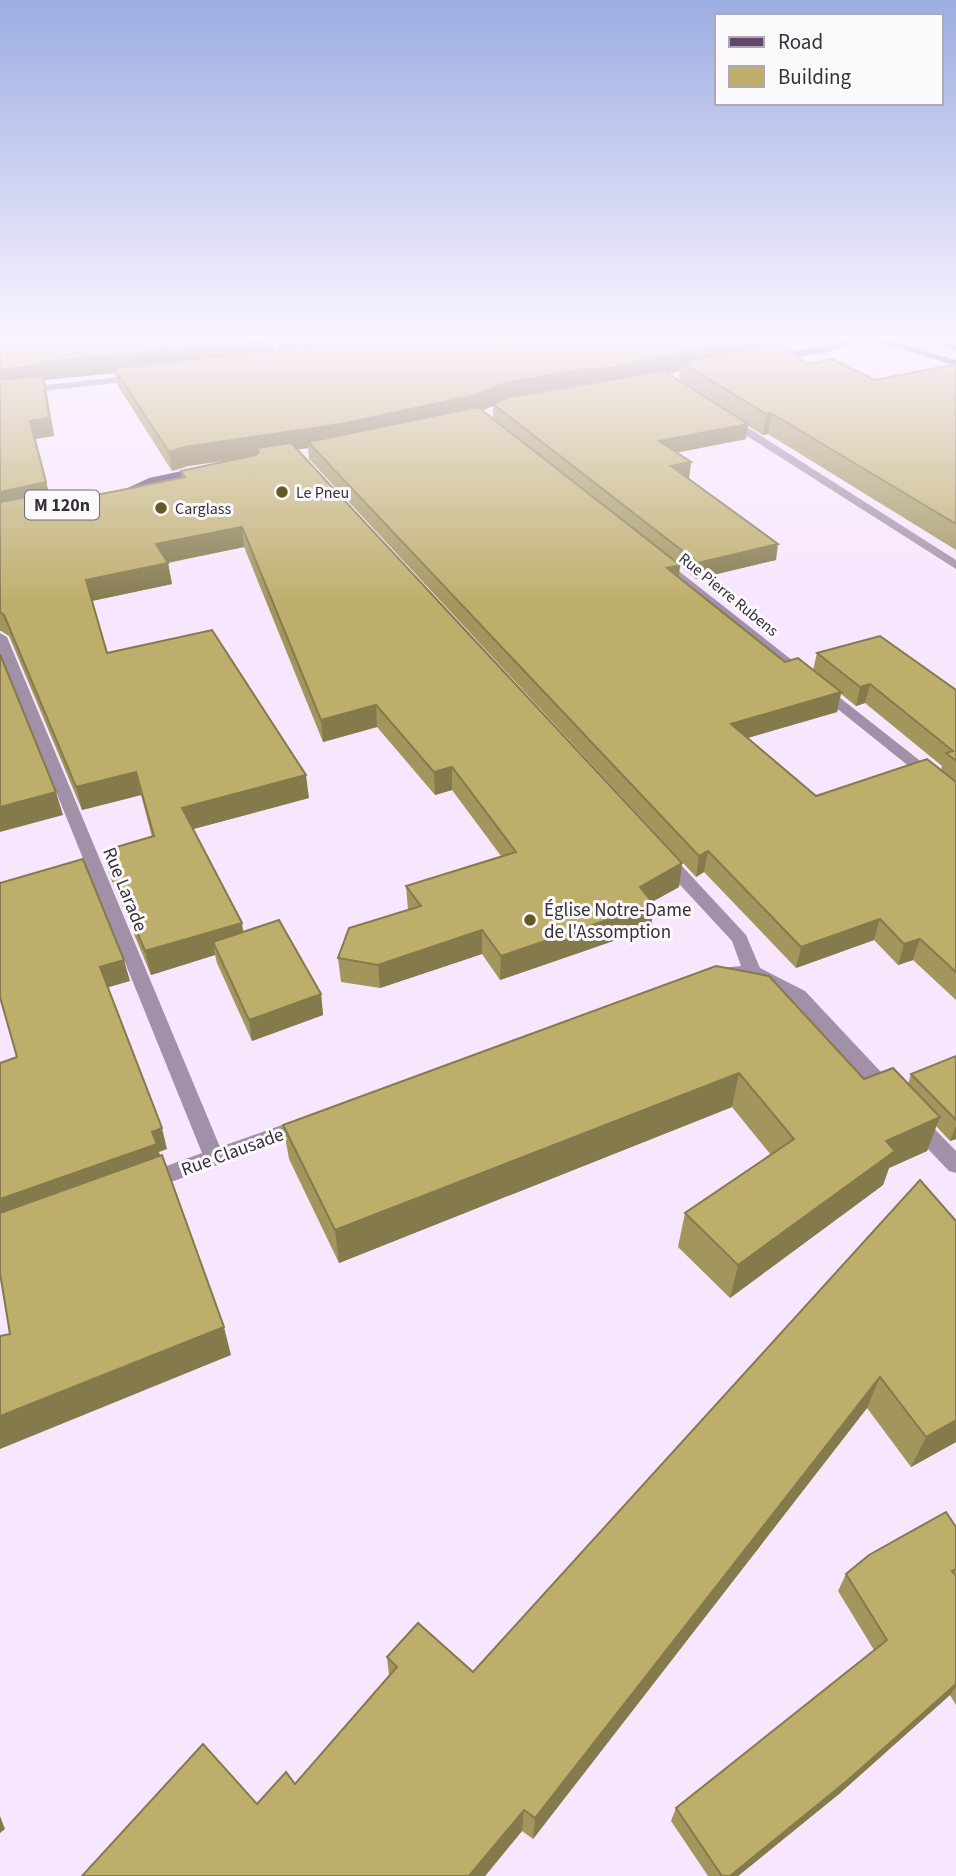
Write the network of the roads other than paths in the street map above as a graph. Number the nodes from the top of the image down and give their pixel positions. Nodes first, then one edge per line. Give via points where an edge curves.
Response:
1 (743, 429) edge
2 (212, 467) edge
3 (209, 481) edge
4 (125, 492) junction
5 (112, 495) edge
6 (655, 557) edge
7 (956, 565) edge
8 (0, 637) edge
9 (956, 797) edge
10 (658, 850) edge
11 (752, 972) junction
12 (702, 976) edge
13 (331, 1115) edge
14 (214, 1157) junction
15 (956, 1165) edge
16 (126, 1189) edge

1 - 7 street
2 - 4 main road, M 120n via 153,480
3 - 4 main road, M 120n
4 - 5 main road, M 120n
6 - 9 street, Rue Pierre Rubens
8 - 14 street, Rue Larade
10 - 11 street via 740,939
11 - 12 street via 715,971
11 - 15 street via 799,996
13 - 14 street, Rue Clausade
14 - 16 street, Rue Clausade

